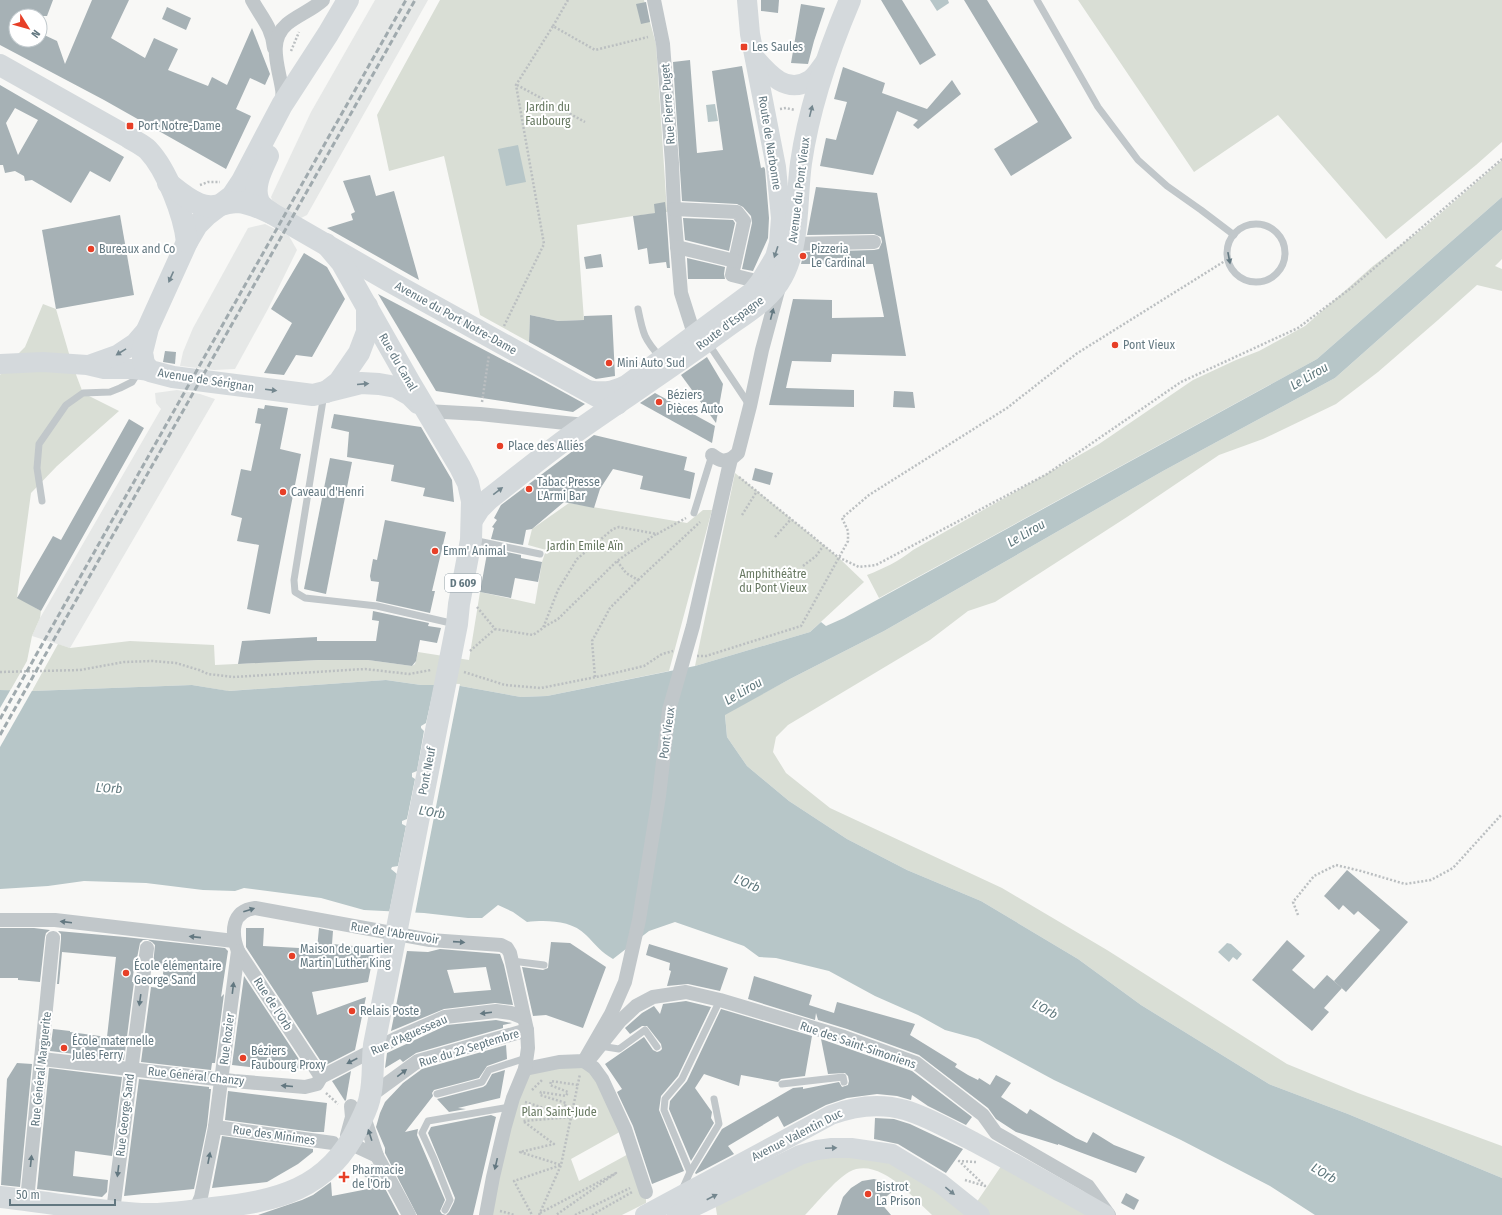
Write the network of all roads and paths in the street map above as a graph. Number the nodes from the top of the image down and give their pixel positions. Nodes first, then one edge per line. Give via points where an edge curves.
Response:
1 (252, 0) edge
2 (323, 0) edge
3 (348, 0) edge
4 (568, 0) edge
5 (654, 0) edge
6 (747, 0) edge
7 (850, 0) edge
8 (865, 0) edge
9 (1036, 0) edge
10 (261, 14) junction
11 (295, 18) junction
12 (553, 26) junction
13 (838, 29) junction
14 (661, 33) junction
15 (328, 34) junction
16 (754, 57) junction
17 (275, 58) junction
18 (826, 61) junction
19 (0, 65) edge
20 (516, 85) junction
21 (282, 105) junction
22 (766, 112) junction
23 (811, 112) junction
24 (585, 122) dead end
25 (1502, 159) edge
26 (168, 183) junction
27 (220, 206) junction
28 (674, 209) junction
29 (271, 213) junction
30 (1234, 235) junction
31 (187, 242) junction
32 (874, 242) dead end
33 (326, 244) junction
34 (793, 244) junction
35 (677, 247) junction
36 (1228, 259) junction
37 (735, 261) junction
38 (782, 277) junction
39 (389, 281) junction
40 (756, 287) junction
41 (367, 309) junction
42 (638, 309) dead end
43 (742, 316) junction
44 (507, 320) dead end
45 (148, 328) junction
46 (694, 334) junction
47 (496, 341) junction
48 (712, 349) dead end
49 (762, 350) junction
50 (662, 358) junction
51 (0, 364) edge
52 (87, 365) junction
53 (144, 368) junction
54 (626, 384) joint
55 (586, 390) junction
56 (325, 393) junction
57 (617, 404) junction
58 (750, 406) junction
59 (426, 410) junction
60 (480, 414) junction
61 (586, 425) junction
62 (712, 455) joint
63 (730, 465) junction
64 (724, 487) joint
65 (757, 491) junction
66 (42, 501) dead end
67 (694, 513) joint
68 (742, 515) dead end
69 (792, 519) junction
70 (702, 521) dead end
71 (471, 530) junction
72 (657, 534) junction
73 (775, 537) dead end
74 (824, 545) junction
75 (540, 554) dead end
76 (838, 557) junction
77 (617, 561) junction
78 (803, 566) dead end
79 (638, 580) junction
80 (458, 614) junction
81 (543, 628) junction
82 (495, 629) junction
83 (452, 647) junction
84 (595, 676) dead end
85 (1502, 814) edge
86 (1298, 915) dead end
87 (0, 920) edge
88 (53, 938) dead end
89 (236, 946) junction
90 (147, 948) dead end
91 (512, 961) junction
92 (544, 965) dead end
93 (720, 1000) junction
94 (526, 1024) junction
95 (600, 1046) junction
96 (657, 1047) dead end
97 (42, 1059) junction
98 (525, 1064) junction
99 (580, 1068) junction
100 (131, 1069) junction
101 (545, 1077) dead end
102 (221, 1080) junction
103 (319, 1081) junction
104 (844, 1082) dead end
105 (782, 1084) dead end
106 (578, 1085) junction
107 (530, 1092) dead end
108 (437, 1094) dead end
109 (525, 1097) dead end
110 (714, 1099) dead end
111 (518, 1105) junction
112 (358, 1107) junction
113 (563, 1114) junction
114 (572, 1117) junction
115 (215, 1127) junction
116 (341, 1143) junction
117 (377, 1156) junction
118 (1001, 1156) junction
119 (561, 1164) junction
120 (690, 1172) junction
121 (964, 1180) dead end
122 (646, 1192) dead end
123 (0, 1197) edge
124 (678, 1206) edge
125 (22, 1207) edge
126 (197, 1207) edge
127 (0, 1208) edge
128 (445, 1210) dead end
129 (113, 1211) junction
130 (141, 1214) edge
131 (539, 1214) edge
132 (62, 1215) edge
133 (409, 1215) edge
134 (486, 1215) edge
135 (532, 1215) edge
136 (556, 1215) edge
137 (575, 1215) edge
138 (592, 1215) edge
139 (645, 1215) edge
140 (980, 1215) edge
141 (1105, 1215) edge
142 (1109, 1215) edge

1 - 10 street
2 - 11 street
3 - 15 main road
4 - 12 path
5 - 14 street, Rue Pierre Puget
6 - 16 main road, Route de Narbonne
7 - 13 main road, Avenue du Pont Vieux
8 - 13 main road
9 - 30 lane via 1098,107 1138,160 1167,186
10 - 11 street via 281,20
10 - 17 street via 273,37
11 - 17 street via 280,34
12 - 14 path via 595,50
12 - 20 path
13 - 18 main road, Avenue du Pont Vieux
14 - 28 street, Rue Pierre Puget
15 - 21 main road
15 - 29 main road via 272,145 261,173 256,190 259,203
16 - 18 main road via 769,75 786,84 810,80
16 - 22 main road, Route de Narbonne
17 - 21 street via 282,90
23 -> 18 main road, Avenue du Pont Vieux
19 - 26 main road, Avenue du Port Notre-Dame via 148,149
20 - 24 path
20 - 44 path via 544,244
21 - 27 main road via 242,181 232,196
22 - 23 path via 786,108
22 -> 40 main road, Route de Narbonne via 776,167 781,224 775,257
23 - 34 main road, Avenue du Pont Vieux via 801,163
25 - 76 path via 1351,288 1298,328 1181,382 1047,474 876,565 860,567
26 - 27 main road, Avenue du Port Notre-Dame via 200,205
26 - 31 main road, Avenue du Port Notre-Dame via 185,227
27 - 29 main road, Avenue du Port Notre-Dame via 237,202 251,204
27 - 31 main road via 197,225
28 - 35 street, Rue Pierre Puget
28 - 37 street via 737,212 744,221
29 - 33 main road, Avenue du Port Notre-Dame
30 -> 36 lane via 1228,246
30 - 36 lane via 1248,225 1268,227 1278,234 1283,242 1285,258 1277,273 1260,282 1242,278 1235,273
31 -> 45 main road
32 - 34 street
33 - 39 main road, Avenue du Port Notre-Dame
33 - 41 main road, Avenue du Port Notre-Dame via 342,263
34 - 38 main road, Avenue du Pont Vieux
35 - 37 street
35 - 46 street, Rue Pierre Puget via 681,293
36 - 76 path via 1076,354 1008,408 869,495 842,518 848,531 848,541
37 - 40 street via 732,275
38 - 43 main road, Route d'Espagne via 772,291
49 -> 38 street, Avenue du Pont Vieux
39 - 41 main road via 376,282 369,288 366,297
39 - 47 main road, Avenue du Port Notre-Dame
40 - 46 main road, Route d'Espagne
40 - 57 lane via 743,305 729,317 627,390
41 - 56 main road via 367,332 359,353 339,382
41 - 59 main road, Rue du Canal
42 - 50 lane via 643,334
43 - 49 street, Avenue du Pont Vieux via 755,318 758,323
43 - 57 main road, Route d'Espagne
45 -> 52 main road, Avenue de Sérignan via 135,343 117,355
45 - 53 main road via 142,352
46 - 50 main road, Route d'Espagne
47 - 55 main road, Avenue du Port Notre-Dame
47 - 60 path via 490,351
48 - 58 lane
49 - 58 street, Avenue du Pont Vieux
50 - 54 main road, Route d'Espagne
51 - 52 main road, Avenue de Sérignan via 43,362
52 - 53 main road, Avenue de Sérignan via 104,370
53 -> 56 main road, Avenue de Sérignan via 173,377 313,395
53 - 66 lane via 132,382 120,388 110,392 83,393 66,405 39,444 37,468
54 - 55 main road, Avenue du Port Notre-Dame via 615,391
55 - 57 main road, Avenue du Port Notre-Dame via 609,403
56 -> 59 main road, Avenue de Sérignan via 361,384 379,384 396,387 410,395
56 - 80 lane via 294,580 295,592 305,598
57 - 61 main road, Route d'Espagne
58 - 63 street, Avenue du Pont Vieux via 738,452
59 - 60 street
59 - 71 main road, Rue du Canal via 468,483 472,501
60 - 61 street
71 -> 61 main road, Route d'Espagne via 479,509 489,499
62 - 63 street
62 - 67 lane
63 - 64 street, Avenue du Pont Vieux
63 - 65 path via 735,473
64 - 99 street, Pont Vieux via 693,626 669,710 659,796 625,982 611,1014
65 - 68 path
65 - 69 path
67 - 72 path
69 - 73 path
69 - 74 path
70 - 79 path
71 - 75 lane
71 - 80 main road, Route d'Espagne / D 609
72 - 77 path
72 - 81 path via 619,527 613,529 577,559 558,590
74 - 76 path
74 - 78 path via 816,556
77 - 79 path via 626,573
77 - 81 path via 558,619
79 - 84 path via 610,608 592,641
80 - 82 path via 478,607
80 - 83 main road, Route d'Espagne / D 609
81 - 82 path via 533,635
82 - 83 path via 471,651
83 - 112 main road, Pont Neuf / D 609 via 373,1051 358,1086
85 - 86 path via 1453,868 1431,880 1405,884 1336,865 1314,876 1305,885 1293,902
89 -> 87 street via 55,920
88 - 97 street, Rue Général Marguerite
89 -> 91 street, Rue de l'Abreuvoir via 235,923 240,913 255,908 430,940 501,945 507,948
102 -> 89 street, Rue Rozier
89 - 103 street, Rue de l'Orb
90 -> 100 street, Rue George Sand
91 - 92 lane
91 - 94 street, Rue de l'Abreuvoir
93 - 95 street, Rue des Saint-Simoniens via 686,992 654,997 636,1006
93 - 120 lane via 682,1079 665,1099 664,1110
93 - 142 street, Rue des Saint-Simoniens via 844,1037 916,1063 983,1115 996,1133 1088,1186
94 - 98 street, Rue du 22 Septembre via 528,1048
94 -> 103 street, Rue d'Aguesseau via 511,1013 496,1011 445,1018 395,1039
112 -> 94 street, Rue du 22 Septembre via 418,1061
95 - 96 lane via 619,1049 645,1030
95 - 99 street
97 - 100 street, Rue Général Chanzy
125 -> 97 street, Rue Général Marguerite
98 - 99 street via 559,1062
98 - 108 lane via 489,1070 482,1082
98 - 111 street
99 - 106 path
99 - 122 street via 594,1068 602,1079 625,1129
100 - 102 street, Rue Général Chanzy
100 -> 129 street, Rue George Sand
101 - 107 path
103 -> 102 street, Rue Général Chanzy via 305,1087
102 - 115 street, Rue Rozier
103 - 112 path
104 - 105 lane via 843,1077
106 - 113 path via 551,1081 550,1085 568,1092 566,1096 541,1092 540,1095 566,1103
106 - 114 path
109 - 111 path
110 - 120 lane via 719,1124
111 - 113 path
111 - 128 lane via 428,1121 422,1133 450,1200
111 -> 134 street via 505,1126
112 - 116 main road, Pont Neuf
117 -> 112 street
113 - 114 path
114 - 119 path
114 - 119 path via 523,1122 554,1144 520,1152
115 - 116 street, Rue des Minimes
126 -> 115 street, Rue Rozier
116 - 117 street
116 - 126 main road, Pont Neuf via 299,1174 281,1182 238,1192
117 - 133 street
118 - 121 path via 994,1163 959,1161 985,1186
118 - 124 main road, Avenue Valentin Duc via 905,1110 848,1104
118 - 141 main road, Avenue Valentin Duc
119 - 131 path
119 - 135 path via 514,1181
120 - 124 lane
123 - 125 main road
124 - 139 main road, Avenue Valentin Duc
124 -> 140 main road via 800,1155 817,1150 851,1148 892,1154 940,1183
125 - 127 main road
125 - 129 main road
126 - 129 main road via 138,1202
126 - 130 main road
129 - 130 main road
129 - 132 main road
131 - 136 path via 616,1173
137 - 138 path via 633,1187 634,1191

